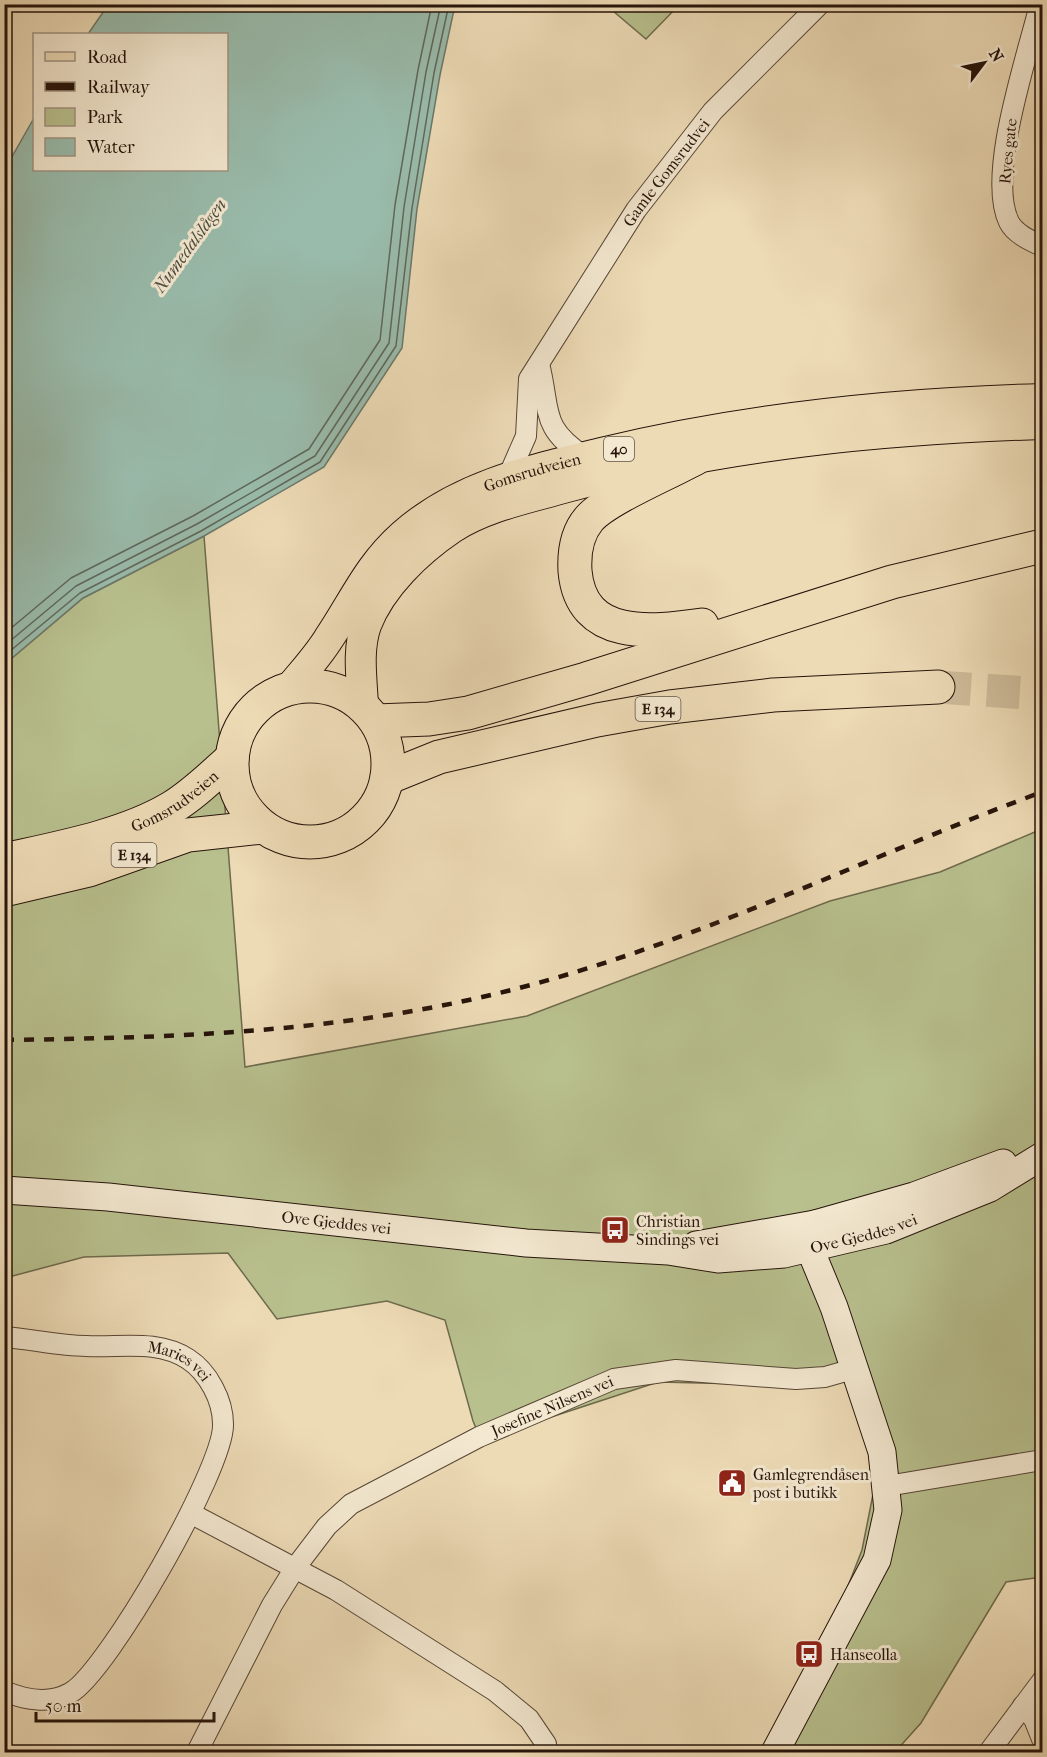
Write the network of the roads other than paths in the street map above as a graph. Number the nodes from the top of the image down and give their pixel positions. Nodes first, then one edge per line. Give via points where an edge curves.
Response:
1 (820, 4) edge
2 (1040, 4) edge
3 (1042, 246) edge
4 (539, 364) junction
5 (1042, 399) edge
6 (1042, 424) edge
7 (585, 457) junction
8 (696, 458) junction
9 (508, 477) junction
10 (1042, 546) edge
11 (793, 612) junction
12 (938, 687) tunnel mouth
13 (290, 688) junction
14 (369, 714) junction
15 (232, 759) junction
16 (387, 778) junction
17 (263, 827) junction
18 (4, 860) edge
19 (4, 890) edge
20 (1042, 1142) edge
21 (1042, 1156) edge
22 (4, 1190) edge
23 (819, 1239) junction
24 (4, 1337) edge
25 (853, 1369) junction
26 (1042, 1461) edge
27 (887, 1486) junction
28 (192, 1514) junction
29 (295, 1569) junction
30 (1042, 1681) edge
31 (4, 1691) edge
32 (1023, 1706) junction
33 (1042, 1739) edge
34 (546, 1744) dead end
35 (197, 1752) edge
36 (775, 1752) edge
37 (989, 1752) edge

1 - 4 street, Gamle Gomsrudvei via 720,104 679,153 636,210
2 - 3 street, Ryes gate via 1013,99 1002,204 1010,225 1028,241
4 - 7 street via 551,424 569,446
4 - 9 street, Gamle Gomsrudvei via 529,379 526,436
5 - 7 main road, Gomsrudveien / 40 via 817,414 692,434
6 - 8 main road, Gomsrudveien / 40 via 873,433
7 - 9 main road, Gomsrudveien / 40
8 - 11 highway via 607,504 590,518 579,535 575,564 576,582 585,603 618,626 653,632
8 - 14 main road, Gomsrudveien / 40 via 506,504 453,527 436,540 392,583 366,625 360,656
9 - 13 main road, Gomsrudveien / 40 via 440,506 402,536 366,576 329,639
10 - 11 highway via 891,582
11 - 14 highway via 468,713 429,719
12 - 16 highway, E 134 via 773,694 670,707 439,757
13 - 14 highway via 330,688 347,695
13 - 15 highway via 263,701 249,715 239,731
14 - 16 highway via 387,748
15 - 17 highway via 239,797
15 - 18 highway, Gomsrudveien / E 134 via 159,815 100,836
16 - 17 highway via 371,813 340,836 321,842 301,842
17 - 19 highway, Gomsrudveien / E 134 via 188,835 89,870
20 - 23 street, Ove Gjeddes vei via 1007,1161
21 - 23 street, Ove Gjeddes vei via 990,1188 948,1207 886,1230
22 - 23 street, Ove Gjeddes vei via 108,1197 526,1243 668,1251
23 - 25 street
24 - 28 street, Maries vei via 84,1347 145,1345 188,1359 203,1371 221,1407 224,1426 215,1463
25 - 27 street via 882,1452
25 - 29 street, Josefine Nilsens vei via 825,1377 796,1379 676,1370 614,1379 479,1437 351,1504 327,1526
26 - 27 street
27 - 36 street via 888,1510 877,1560
28 - 29 street
28 - 31 street, Maries vei via 89,1679 52,1700
29 - 34 street via 336,1590 495,1691 529,1719
29 - 35 street, Josefine Nilsens vei via 272,1605
30 - 32 street
32 - 33 street via 1034,1719
32 - 37 street

